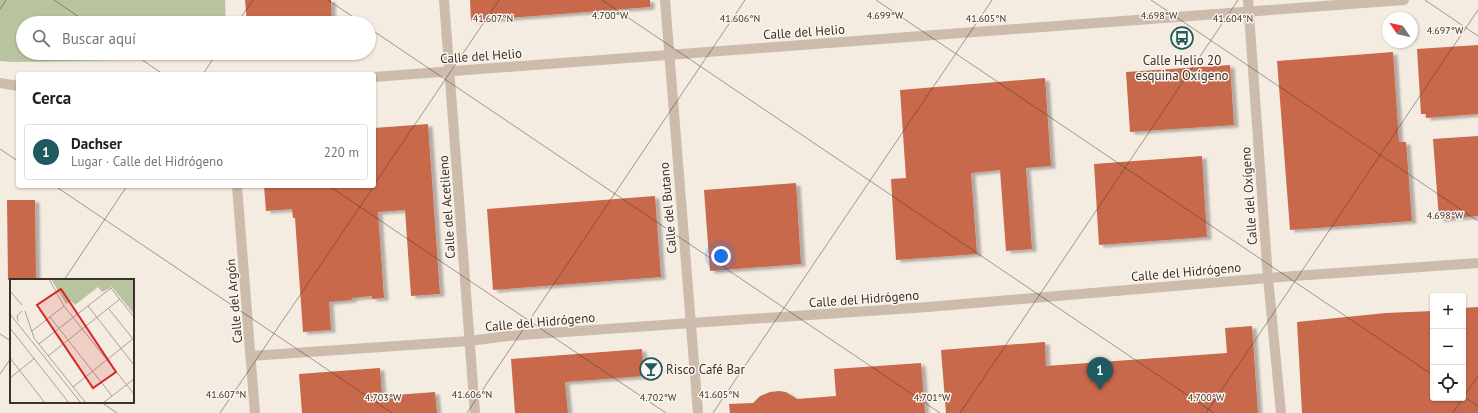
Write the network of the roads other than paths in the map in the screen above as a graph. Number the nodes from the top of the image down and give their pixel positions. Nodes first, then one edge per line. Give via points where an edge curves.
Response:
1 (444, 0) edge
2 (665, 0) edge
3 (1248, 0) edge
4 (1404, 0) edge
5 (1249, 11) junction
6 (669, 55) junction
7 (449, 72) junction
8 (376, 77) edge
9 (0, 83) edge
10 (16, 86) edge
11 (237, 188) edge
12 (1478, 263) edge
13 (1268, 278) junction
14 (691, 323) junction
15 (469, 341) junction
16 (251, 356) junction
17 (255, 413) edge
18 (475, 413) edge
19 (698, 413) edge
20 (1281, 413) edge

1 - 7 street, Calle del Acetileno
2 - 6 street, Calle del Butano
3 - 5 street, Calle del Oxígeno
4 - 5 street, Calle del Helio
5 - 6 street, Calle del Helio
5 - 13 street, Calle del Oxígeno
6 - 7 street, Calle del Helio
6 - 14 street, Calle del Butano
7 - 8 street, Calle del Helio
7 - 15 street, Calle del Acetileno
9 - 10 street
11 - 16 street, Calle del Argón
12 - 13 street, Calle del Hidrógeno
13 - 14 street, Calle del Hidrógeno via 936,307
13 - 20 street, Calle del Oxígeno
14 - 15 street, Calle del Hidrógeno
14 - 19 street, Calle del Butano
15 - 16 street, Calle del Hidrógeno
15 - 18 street, Calle del Acetileno
16 - 17 street, Calle del Argón

